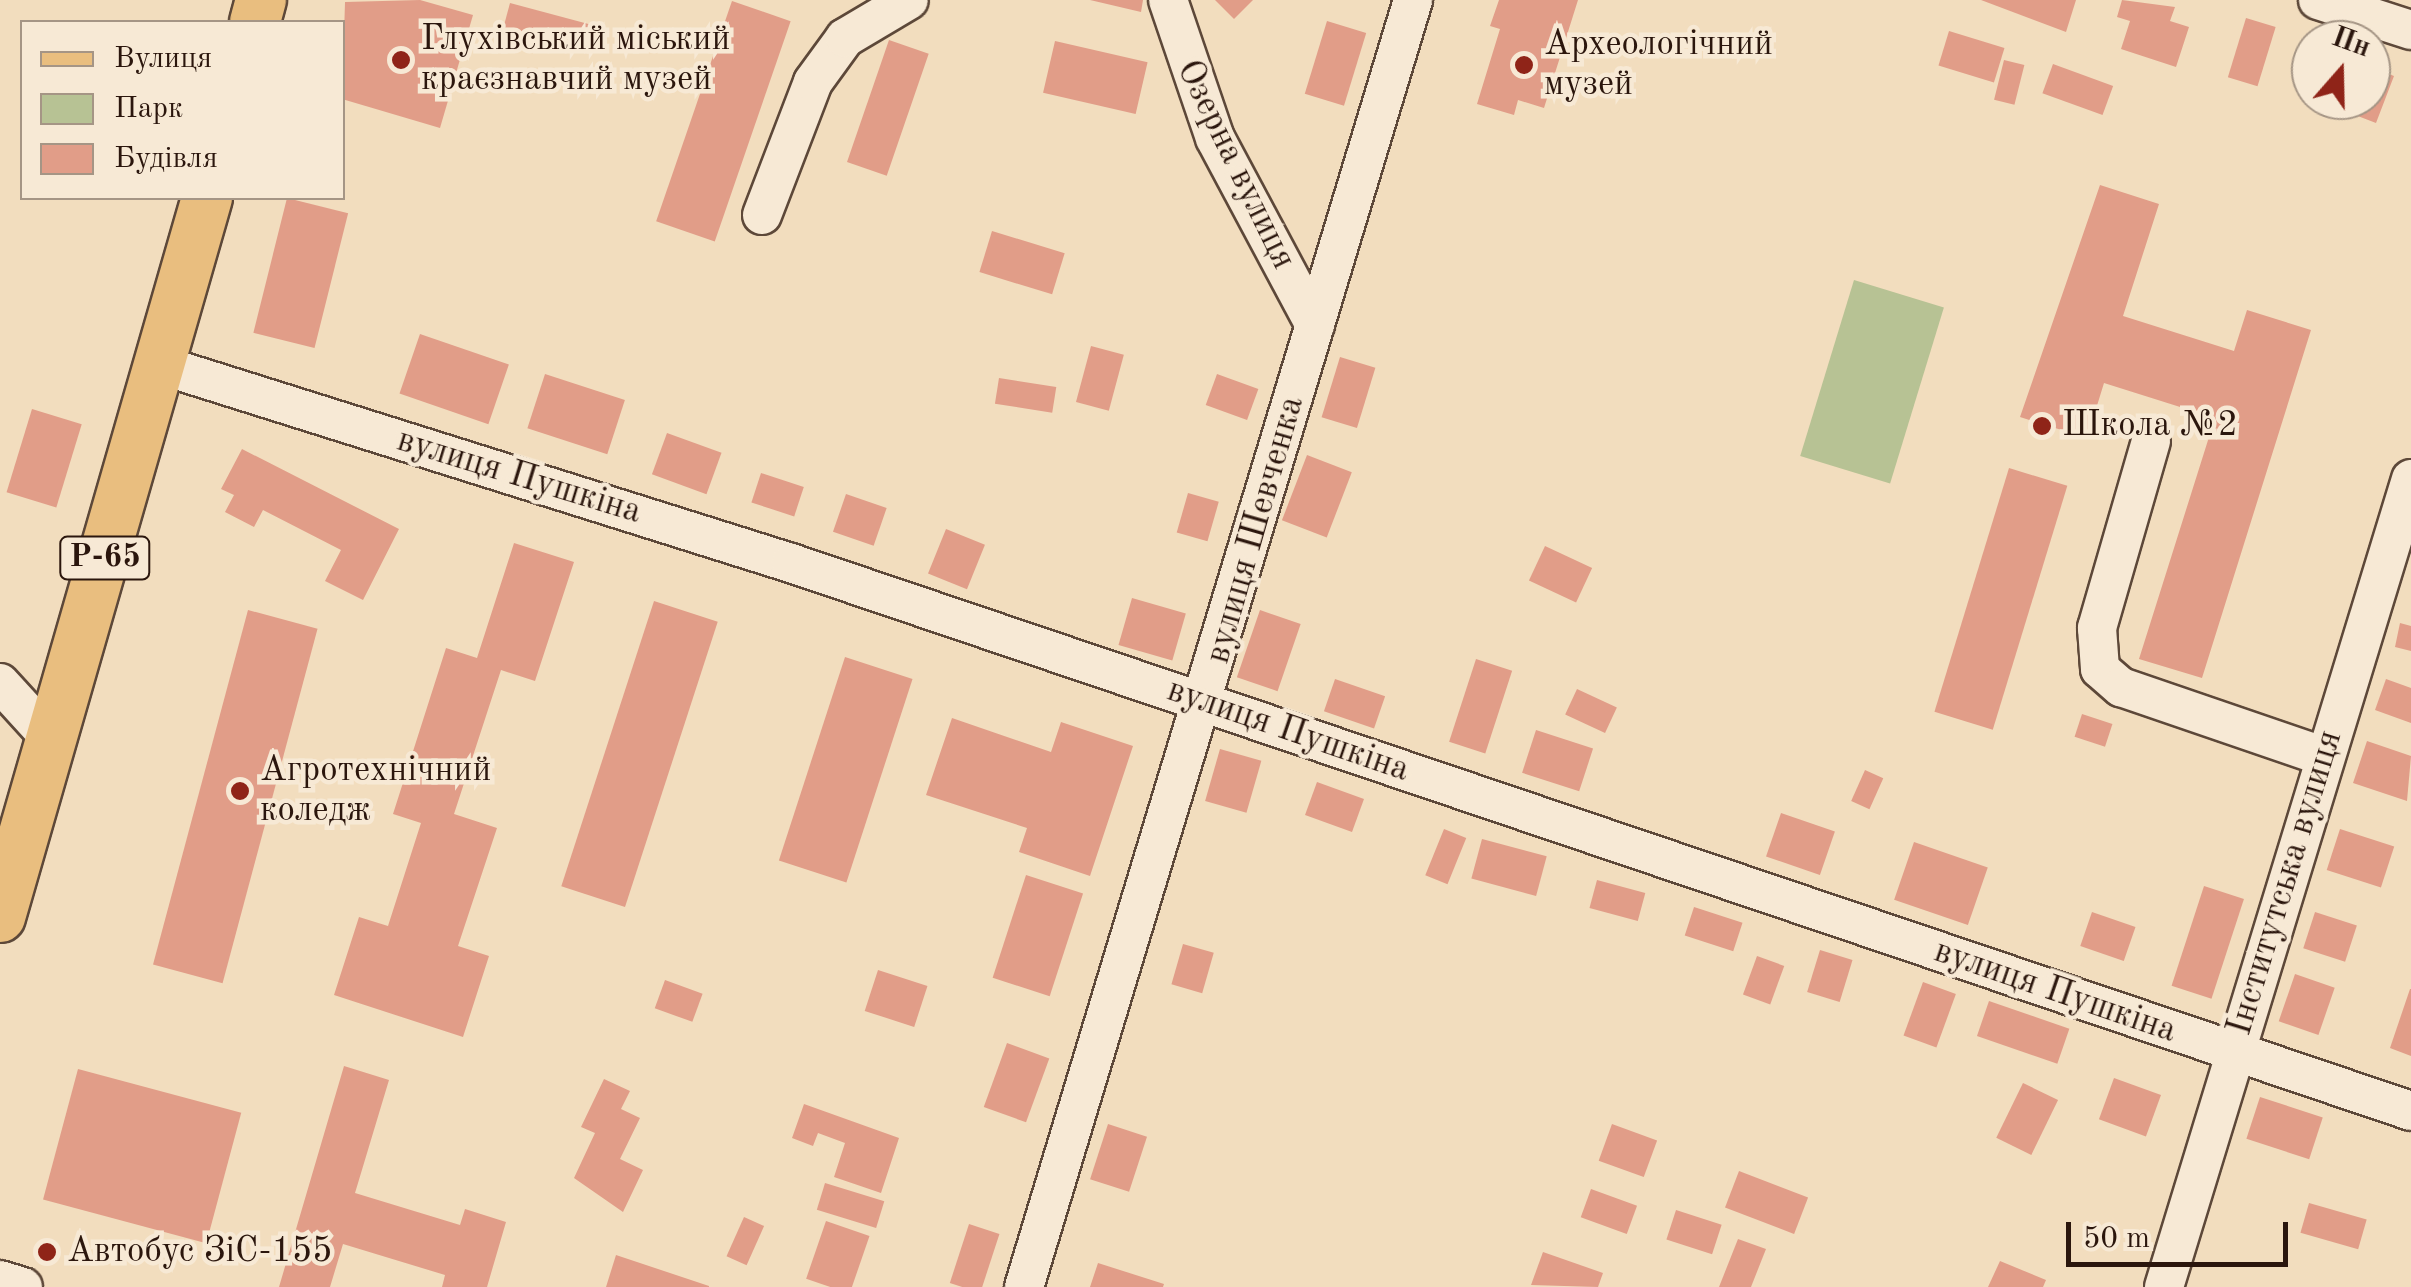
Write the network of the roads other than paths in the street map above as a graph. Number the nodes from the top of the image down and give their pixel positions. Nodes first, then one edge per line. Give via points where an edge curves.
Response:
1 (909, 0) edge
2 (1168, 0) edge
3 (1413, 0) edge
4 (2318, 0) edge
5 (2411, 30) edge
6 (206, 200) edge
7 (762, 216) dead end
8 (1314, 325) junction
9 (161, 364) junction
10 (2151, 441) dead end
11 (2411, 479) edge
12 (0, 682) edge
13 (1207, 704) junction
14 (52, 740) junction
15 (2326, 757) junction
16 (0, 917) edge
17 (2233, 1053) junction
18 (2411, 1111) edge
19 (0, 1280) edge
20 (23, 1287) edge
21 (1024, 1287) edge
22 (2164, 1287) edge

1 - 7 street via 846,38 813,82
2 - 8 street, Озерна вулиця via 1215,138
3 - 8 street, вулиця Шевченка
4 - 5 street
6 - 9 main road, Р-65
8 - 13 street, вулиця Шевченка
9 - 13 street, вулиця Пушкіна
9 - 14 main road, Р-65
10 - 15 street via 2096,628 2100,669 2121,687
11 - 15 street, Інститутська вулиця
12 - 14 street
13 - 17 street, вулиця Пушкіна
13 - 21 street, вулиця Шевченка
14 - 16 main road, Р-65
15 - 17 street, Інститутська вулиця
17 - 18 street, вулиця Пушкіна
17 - 22 street, Інститутська вулиця
19 - 20 street

